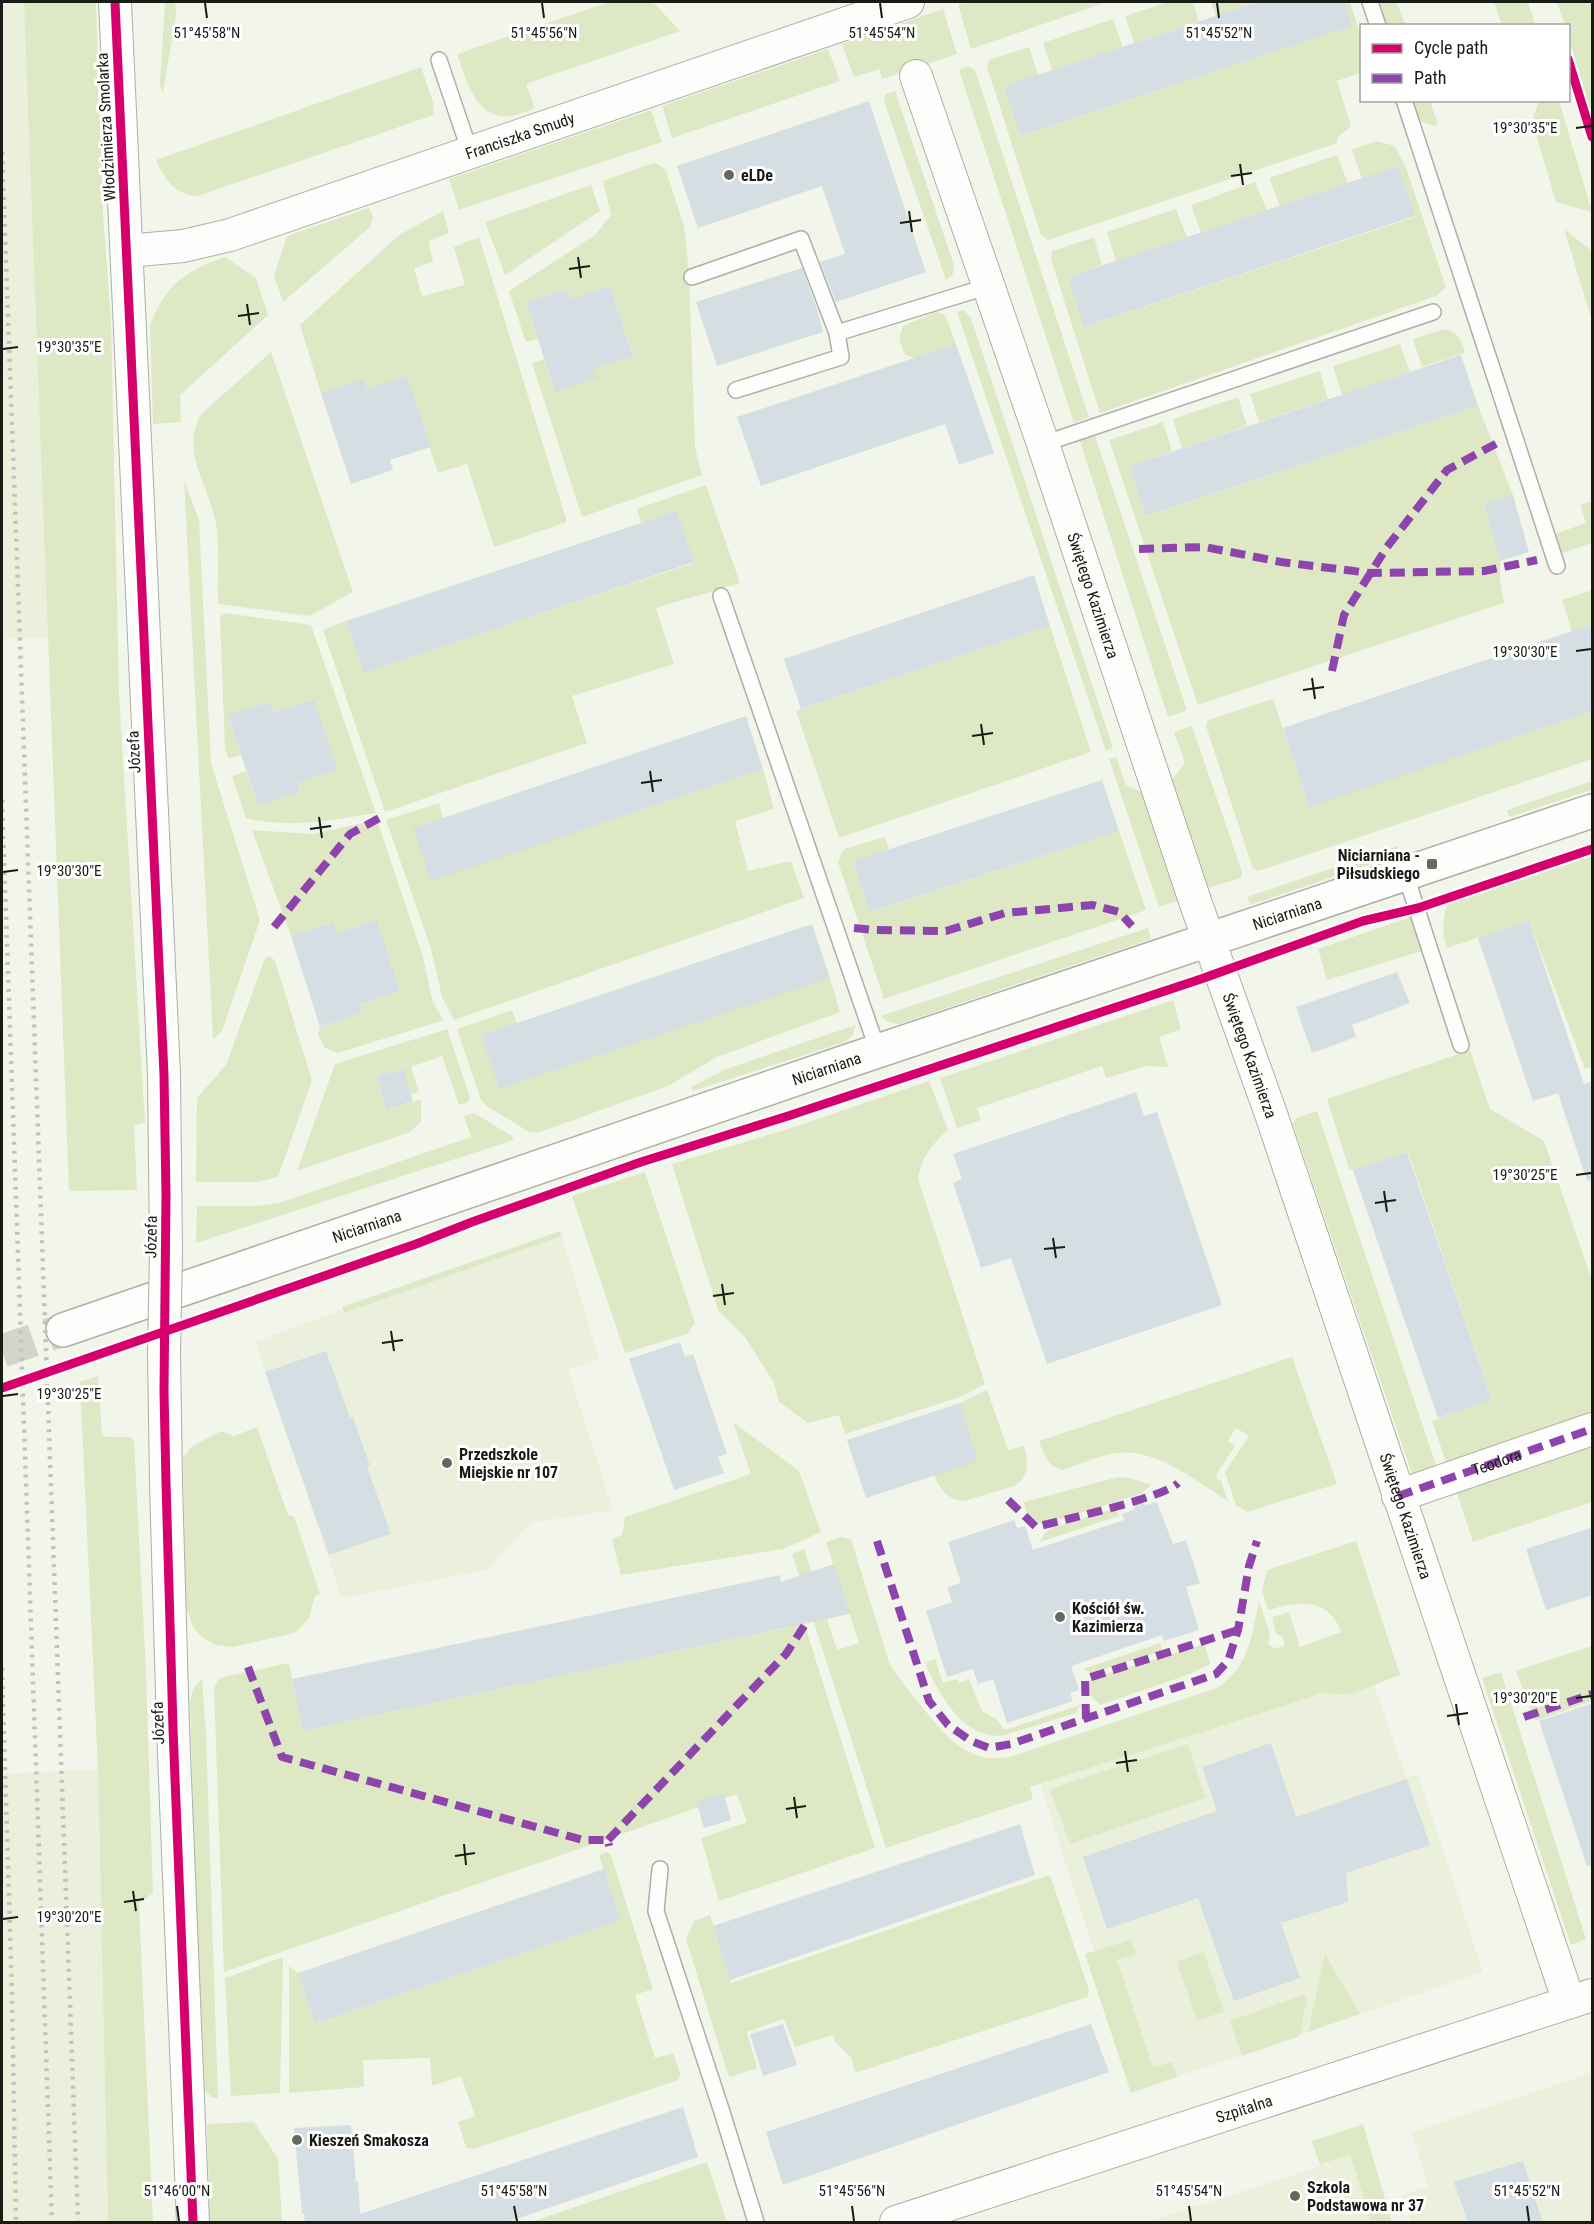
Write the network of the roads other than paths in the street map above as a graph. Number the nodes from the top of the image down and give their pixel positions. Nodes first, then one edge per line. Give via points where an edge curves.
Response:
1 (115, 2) edge
2 (908, 2) edge
3 (1370, 2) edge
4 (1377, 24) edge
5 (439, 60) dead end
6 (916, 76) dead end
7 (1405, 102) edge
8 (470, 152) junction
9 (127, 251) junction
10 (692, 277) dead end
11 (989, 286) junction
12 (1433, 312) dead end
13 (837, 333) junction
14 (736, 390) dead end
15 (1042, 444) junction
16 (1557, 566) dead end
17 (721, 596) dead end
18 (1593, 811) edge
19 (1405, 873) junction
20 (1209, 940) junction
21 (1461, 1045) dead end
22 (878, 1051) junction
23 (63, 1330) tunnel mouth
24 (1593, 1429) edge
25 (1398, 1496) junction
26 (660, 1869) dead end
27 (1581, 1999) edge
28 (193, 2223) edge
29 (756, 2223) edge
30 (896, 2223) edge

1 - 9 street, Włodzimierza Smolarka
2 - 8 street, Franciszka Smudy
3 - 4 lane
5 - 8 lane
6 - 11 street, Świętego Kazimierza
7 - 16 lane
8 - 9 street, Franciszka Smudy via 230,235 183,246
9 - 28 street, Józefa, bridge via 164,1086 165,1460
10 - 13 lane via 801,239
11 - 13 lane
11 - 15 street, Świętego Kazimierza
12 - 15 lane
13 - 14 lane via 841,357
15 - 20 street, Świętego Kazimierza
17 - 22 lane
18 - 19 street, Niciarniana
19 - 20 street, Niciarniana
19 - 21 lane
20 - 22 street, Niciarniana
20 - 25 street, Świętego Kazimierza
22 - 23 street, Niciarniana
24 - 25 street, Teodora
25 - 27 street, Świętego Kazimierza
26 - 29 lane via 656,1911
27 - 30 street, Szpitalna

